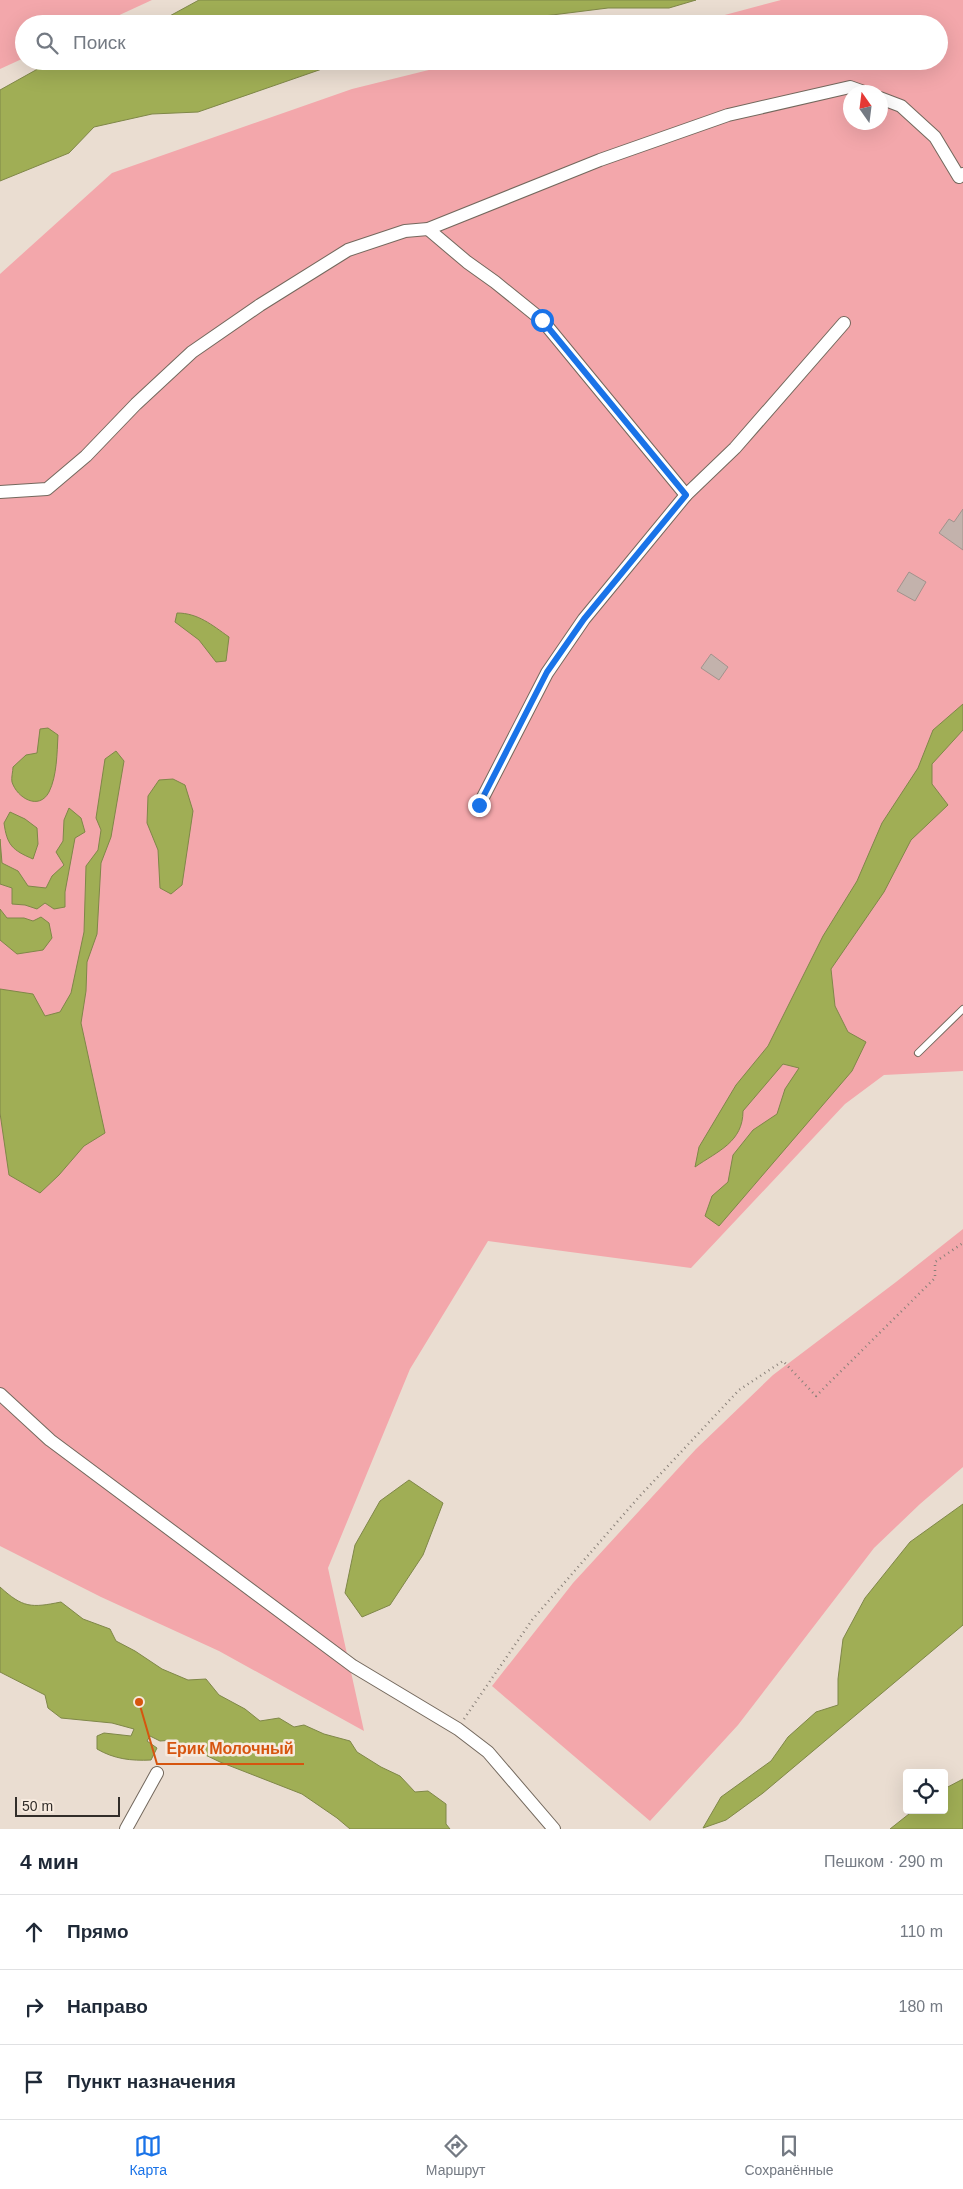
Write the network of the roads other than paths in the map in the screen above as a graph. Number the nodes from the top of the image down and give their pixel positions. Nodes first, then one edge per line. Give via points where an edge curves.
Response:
1 (843, 89) edge
2 (888, 101) edge
3 (963, 174) edge
4 (428, 229) junction
5 (844, 323) dead end
6 (0, 492) edge
7 (686, 495) junction
8 (479, 805) dead end
9 (963, 1008) edge
10 (918, 1053) dead end
11 (0, 1394) edge
12 (158, 1773) dead end
13 (126, 1829) edge
14 (554, 1829) edge

1 - 4 street via 728,115 600,160
2 - 3 street via 901,106 935,137 960,177
4 - 6 street via 405,230 348,250 192,352 47,490
4 - 7 street via 542,320
5 - 7 street via 735,448
7 - 8 street via 584,619 547,672
9 - 10 lane
11 - 14 street via 50,1440 353,1666 458,1729 488,1752
12 - 13 street

